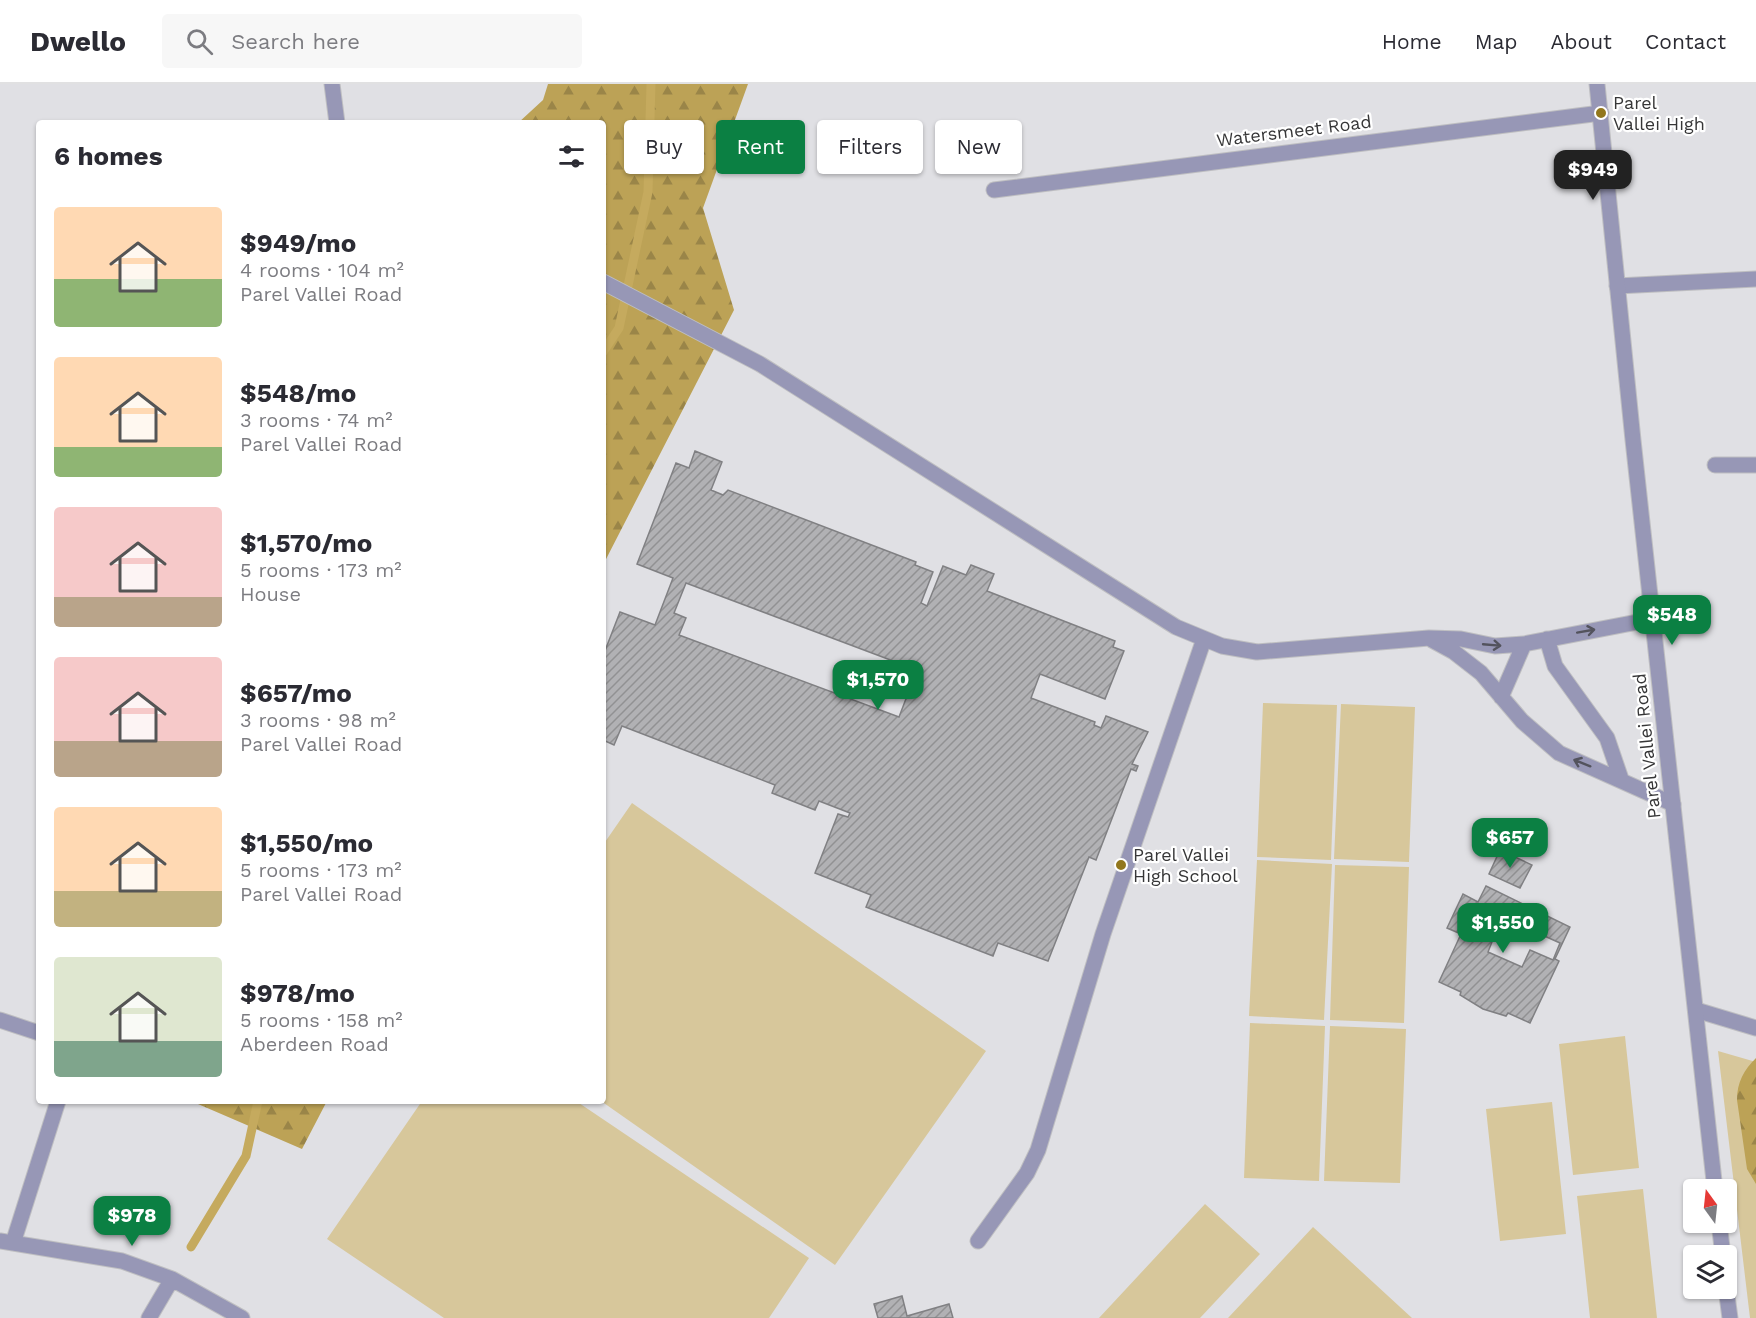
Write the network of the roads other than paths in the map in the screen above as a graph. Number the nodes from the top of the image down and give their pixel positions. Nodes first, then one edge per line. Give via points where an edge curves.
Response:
1 (332, 84) edge
2 (1597, 84) edge
3 (1601, 113) junction
4 (337, 120) edge
5 (994, 190) dead end
6 (1756, 279) edge
7 (606, 284) edge
8 (1617, 286) junction
9 (1715, 465) dead end
10 (1756, 465) edge
11 (1653, 619) junction
12 (1429, 638) junction
13 (1204, 639) junction
14 (1547, 639) junction
15 (1524, 644) junction
16 (1501, 697) junction
17 (1621, 779) junction
18 (1673, 804) junction
19 (1696, 1010) junction
20 (0, 1020) edge
21 (1756, 1028) edge
22 (36, 1032) edge
23 (57, 1104) edge
24 (1714, 1179) edge
25 (978, 1241) dead end
26 (6, 1242) edge
27 (172, 1279) junction
28 (1727, 1299) edge
29 (149, 1318) edge
30 (242, 1318) edge
31 (1730, 1318) edge

1 - 4 street
2 - 3 street, Parel Vallei Road
3 - 5 street, Watersmeet Road
3 - 8 street, Parel Vallei Road
6 - 8 street
7 - 13 street via 760,364 1176,627
8 - 11 street, Parel Vallei Road
9 - 10 street
14 -> 11 street
11 - 18 street, Parel Vallei Road
12 - 13 street via 1257,652 1231,649
12 -> 15 street via 1495,646
12 - 16 street via 1469,663
13 - 25 street via 1103,934 1038,1150 1027,1173
14 - 15 street
14 - 17 street via 1555,666 1607,738
15 - 16 street
17 -> 16 street via 1559,753
17 - 18 street
18 - 19 street, Parel Vallei Road
19 - 21 street
19 - 24 street, Parel Vallei Road
20 - 22 street
23 - 26 street
26 - 27 street via 122,1261
27 - 29 street
27 - 30 street
28 - 31 street

